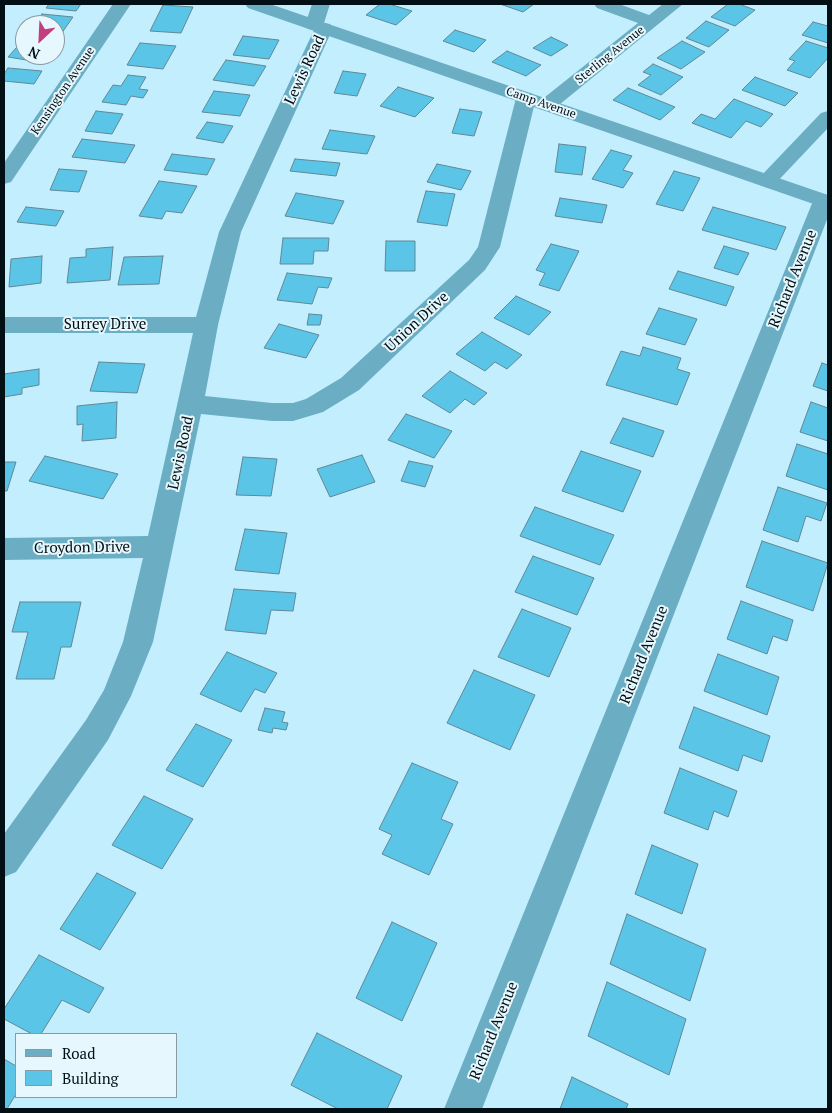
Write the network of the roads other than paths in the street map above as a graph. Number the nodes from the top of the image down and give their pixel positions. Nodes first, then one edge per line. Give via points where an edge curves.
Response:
1 (122, 4) edge
2 (254, 4) edge
3 (603, 4) edge
4 (674, 4) edge
5 (320, 19) edge
6 (651, 22) junction
7 (536, 102) junction
8 (828, 117) edge
9 (4, 178) edge
10 (767, 181) junction
11 (826, 201) edge
12 (4, 325) edge
13 (206, 325) junction
14 (191, 404) junction
15 (160, 547) junction
16 (4, 549) edge
17 (4, 861) edge
18 (463, 1109) edge

1 - 9 street, Kensington Avenue
2 - 5 street, Camp Avenue
3 - 6 street
4 - 6 street, Sterling Avenue
5 - 7 street, Camp Avenue
5 - 13 street, Lewis Road via 230,232
6 - 7 street, Sterling Avenue
7 - 10 street, Camp Avenue
7 - 14 street, Union Drive via 489,247 477,265 350,384 314,406 293,412
8 - 10 street
10 - 11 street, Camp Avenue
11 - 18 street, Richard Avenue
12 - 13 street, Surrey Drive
13 - 14 street, Lewis Road
14 - 15 street, Lewis Road
15 - 16 street, Croydon Drive
15 - 17 street, Lewis Road via 138,642 116,696 97,730

